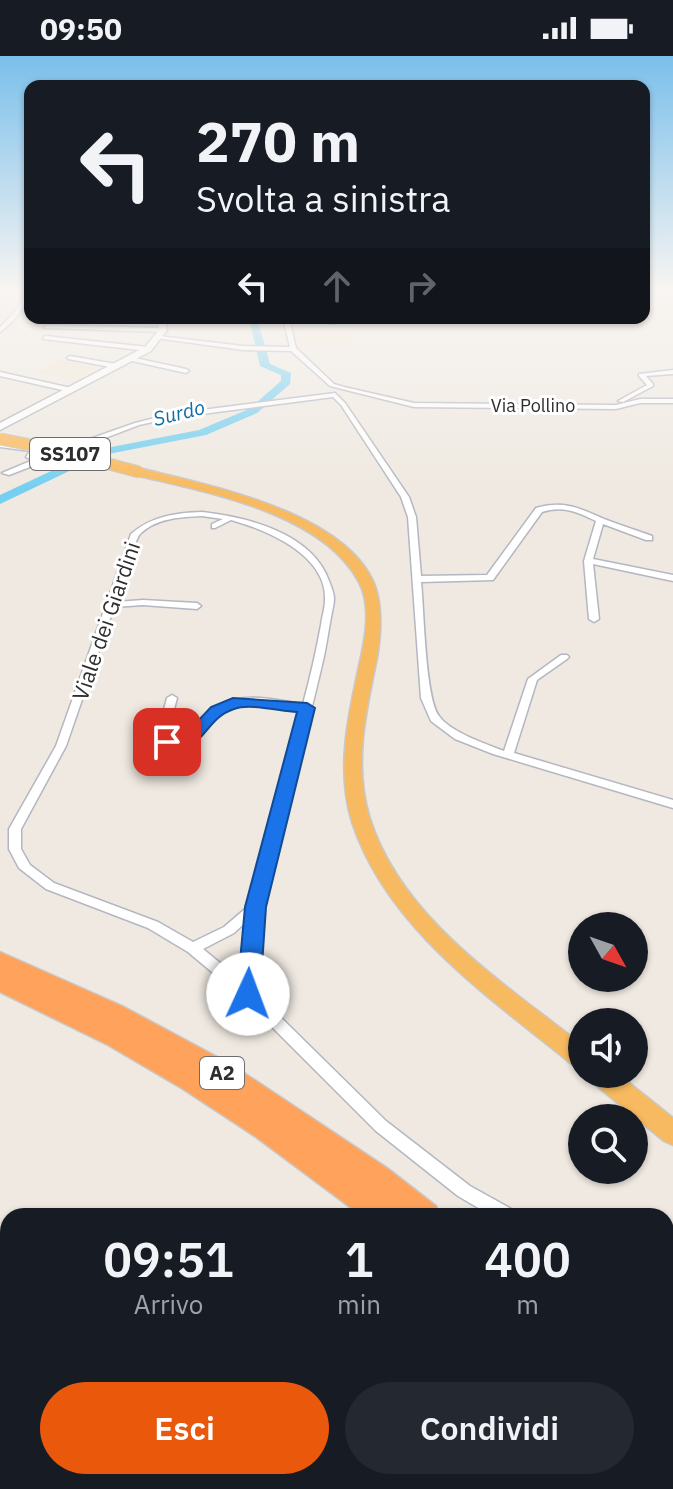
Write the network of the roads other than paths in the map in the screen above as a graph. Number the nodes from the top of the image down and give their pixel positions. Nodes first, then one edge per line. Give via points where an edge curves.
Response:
1 (137, 355) edge
2 (299, 355) edge
3 (70, 358) dead end
4 (130, 359) junction
5 (116, 366) junction
6 (186, 371) dead end
7 (673, 372) edge
8 (0, 374) edge
9 (325, 378) junction
10 (71, 390) junction
11 (330, 393) junction
12 (343, 394) junction
13 (673, 401) edge
14 (610, 407) junction
15 (0, 427) edge
16 (0, 442) edge
17 (21, 449) junction
18 (45, 455) junction
19 (30, 457) junction
20 (3, 475) edge
21 (230, 518) junction
22 (600, 520) junction
23 (215, 526) dead end
24 (649, 538) dead end
25 (588, 561) junction
26 (673, 578) edge
27 (418, 579) junction
28 (111, 605) junction
29 (197, 606) dead end
30 (594, 619) dead end
31 (564, 657) dead end
32 (172, 698) dead end
33 (307, 708) junction
34 (508, 755) junction
35 (673, 804) edge
36 (255, 907) junction
37 (193, 948) junction
38 (0, 962) edge
39 (0, 981) edge
40 (248, 994) junction
41 (568, 1047) edge
42 (617, 1088) edge
43 (673, 1130) edge
44 (373, 1208) edge
45 (415, 1208) edge
46 (493, 1208) edge

1 - 4 main road
2 - 9 street
3 - 5 street
4 - 5 main road
4 - 6 street
5 - 10 main road
7 - 14 street, Via Pollino via 641,375 650,387
8 - 10 street
9 - 11 street
9 - 12 street
10 - 15 main road
11 - 12 street
11 - 12 street, Via Pollino
11 - 18 street, Via Pollino via 152,420
12 - 14 street, Via Pollino via 363,392 414,405
12 - 27 street via 405,497
13 - 14 street
16 - 17 street
16 - 41 highway, SS107, bridge via 57,450 249,502 287,515 348,556 366,584 375,617 351,751 352,789 368,842 422,921
17 - 18 street
17 - 19 street
18 - 19 street
18 - 20 street
19 - 20 street
21 - 23 street
21 - 28 street, Viale dei Giardini via 188,512 145,524 135,534
21 - 33 street, Viale dei Giardini via 298,547 326,581 326,625
22 - 24 street
22 - 25 street
22 - 27 street via 576,509 549,506 539,510 490,578
25 - 26 street
25 - 30 street
27 - 34 street via 426,698 435,719 459,737
28 - 29 street
28 - 37 street, Viale dei Giardini via 61,746 15,829 15,849 25,868 50,886 153,925
31 - 34 street via 533,679
32 - 33 street via 162,736 177,745 233,703
33 - 36 street, Viale dei Giardini
34 - 35 street
36 - 37 street via 229,930
36 - 40 street, Viale dei Giardini
37 - 40 street, Viale dei Giardini
38 - 45 highway, A2 via 70,990 195,1056 268,1101
39 - 44 highway, A2 via 181,1072
40 - 46 street, Viale dei Giardini via 381,1126
42 - 43 highway

